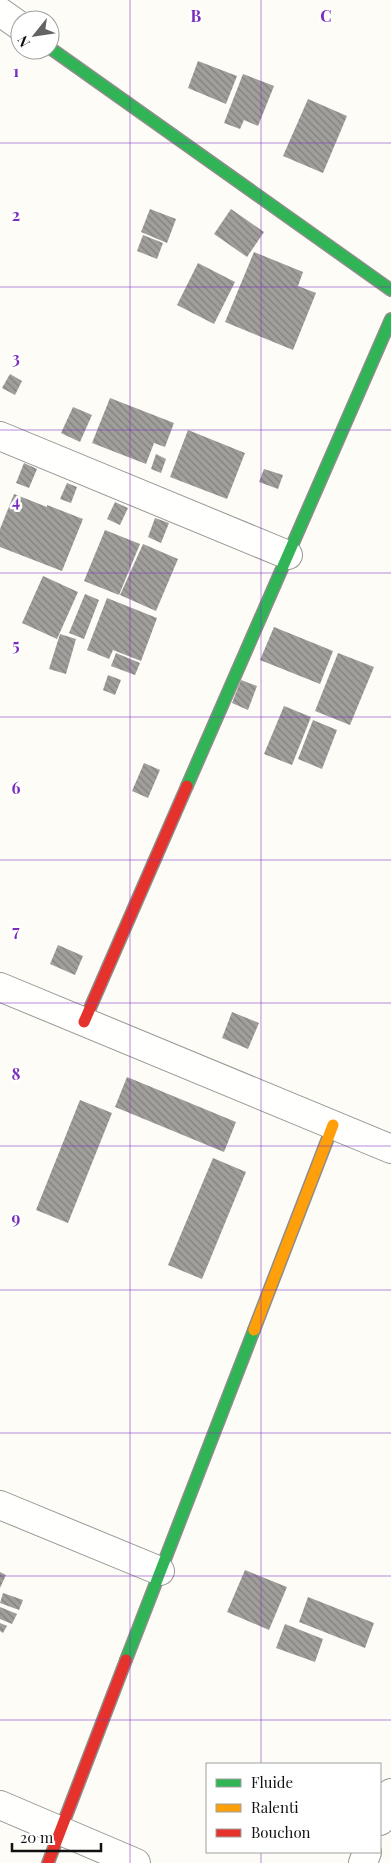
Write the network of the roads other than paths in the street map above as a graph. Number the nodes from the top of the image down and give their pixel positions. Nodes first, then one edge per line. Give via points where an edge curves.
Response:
1 (60, 55) edge
2 (391, 290) edge
3 (391, 319) edge
4 (0, 436) edge
5 (288, 554) junction
6 (0, 987) edge
7 (84, 1022) junction
8 (333, 1125) junction
9 (391, 1149) edge
10 (0, 1506) edge
11 (160, 1572) junction
12 (391, 1793) edge
13 (0, 1805) edge
14 (381, 1818) edge
15 (60, 1831) junction
16 (48, 1863) edge
17 (136, 1863) edge

1 - 2 street
3 - 5 street
4 - 5 street
5 - 7 street
6 - 7 street
7 - 8 street
8 - 9 street
8 - 11 street
10 - 11 street
11 - 15 street
12 - 14 street
13 - 15 street
15 - 16 street
15 - 17 street

